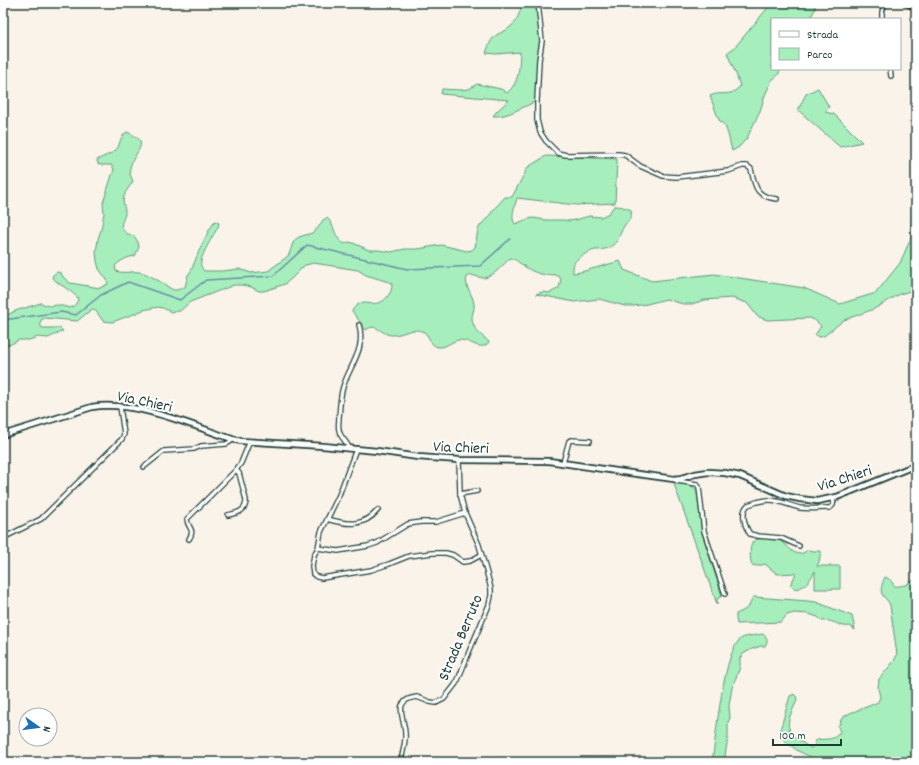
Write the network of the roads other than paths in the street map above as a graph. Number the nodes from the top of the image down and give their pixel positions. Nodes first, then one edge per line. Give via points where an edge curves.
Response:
1 (538, 3) edge
2 (885, 3) edge
3 (908, 3) edge
4 (916, 8) edge
5 (882, 18) edge
6 (890, 70) edge
7 (891, 76) dead end
8 (777, 200) dead end
9 (358, 325) dead end
10 (120, 407) junction
11 (3, 435) edge
12 (232, 439) junction
13 (250, 441) junction
14 (590, 441) dead end
15 (349, 448) junction
16 (356, 449) junction
17 (459, 460) junction
18 (563, 463) junction
19 (916, 465) edge
20 (144, 468) dead end
21 (236, 470) junction
22 (674, 479) junction
23 (477, 491) dead end
24 (460, 494) junction
25 (834, 498) junction
26 (378, 510) dead end
27 (465, 513) junction
28 (228, 515) dead end
29 (327, 519) junction
30 (3, 538) edge
31 (189, 539) dead end
32 (799, 546) dead end
33 (318, 548) junction
34 (481, 555) junction
35 (725, 594) dead end
36 (401, 762) edge

1 - 8 street via 542,41 537,120 540,132 558,153 625,155 640,166 663,176 677,177 747,166 751,169 759,193
2 - 5 street
3 - 4 street
6 - 7 street
9 - 15 street via 361,332 360,346 343,387 340,408 340,434
10 - 11 street, Via Chieri via 92,407
10 - 12 street, Via Chieri via 140,409 169,417
10 - 30 street via 124,434 122,439 40,518
12 - 13 street, Via Chieri
12 - 20 street via 226,444 164,451
13 - 15 street, Via Chieri
13 - 21 street
14 - 18 street via 571,440
15 - 16 street, Via Chieri
16 - 17 street, Via Chieri
16 - 29 street
17 - 18 street, Via Chieri
17 - 24 street, Strada Berruto
18 - 22 street, Via Chieri
19 - 25 street, Via Chieri
21 - 28 street via 239,473 246,505 240,512
21 - 31 street via 188,517 186,521 192,534
22 - 25 street, Via Chieri via 708,472 725,473 740,476 800,499 817,501
22 - 35 street via 697,484 699,487 704,531
23 - 24 street
24 - 27 street, Strada Berruto
25 - 32 street via 830,508 800,508 770,500 763,500 747,507 744,521 750,534 781,538
26 - 29 street via 361,523
27 - 33 street via 436,522 408,524 368,546 338,551
27 - 34 street, Strada Berruto
29 - 33 street
33 - 34 street via 314,555 313,574 322,578 371,570 414,555 446,553 463,562
34 - 36 street, Strada Berruto via 491,589 489,605 458,680 444,698 436,703 414,697 403,704 401,714 405,738

